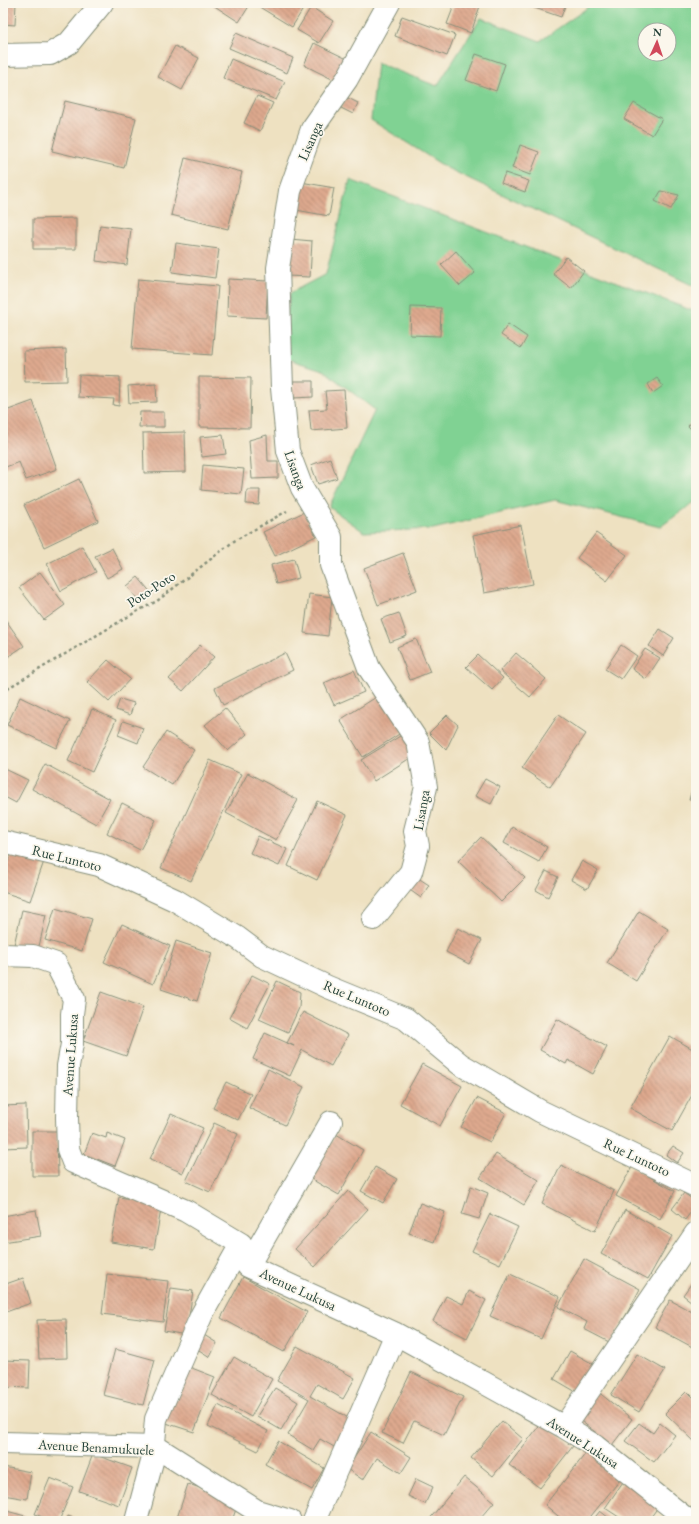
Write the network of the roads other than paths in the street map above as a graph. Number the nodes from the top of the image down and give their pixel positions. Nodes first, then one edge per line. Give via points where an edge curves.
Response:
1 (102, 3) edge
2 (389, 3) edge
3 (3, 55) edge
4 (3, 843) edge
5 (373, 919) dead end
6 (4, 954) edge
7 (331, 1122) dead end
8 (696, 1184) edge
9 (696, 1233) edge
10 (241, 1244) junction
11 (248, 1266) junction
12 (396, 1334) junction
13 (564, 1427) junction
14 (3, 1443) edge
15 (156, 1447) junction
16 (136, 1521) edge
17 (290, 1521) edge
18 (314, 1521) edge
19 (689, 1521) edge

1 - 3 street via 69,43 50,54
2 - 5 street, Lisanga via 347,79 312,129 290,191 278,268 282,388 288,451 302,488 331,537 331,565 369,668 418,742 426,787 415,831 418,846 411,872
4 - 8 street, Rue Luntoto via 99,865 175,900 238,938 262,956 406,1019 460,1064 540,1111
6 - 10 street, Avenue Lukusa via 33,956 56,964 74,999 72,1044 68,1066 67,1118 68,1150 73,1162 186,1211
7 - 11 street
9 - 13 street
10 - 11 street, Avenue Lukusa
10 - 15 street via 202,1314 156,1419
11 - 12 street, Avenue Lukusa
12 - 13 street, Avenue Lukusa
12 - 18 street
13 - 19 street, Avenue Lukusa via 595,1446
14 - 15 street, Avenue Benamukuele
15 - 16 street
15 - 17 street, Avenue Benamukuele via 257,1511

